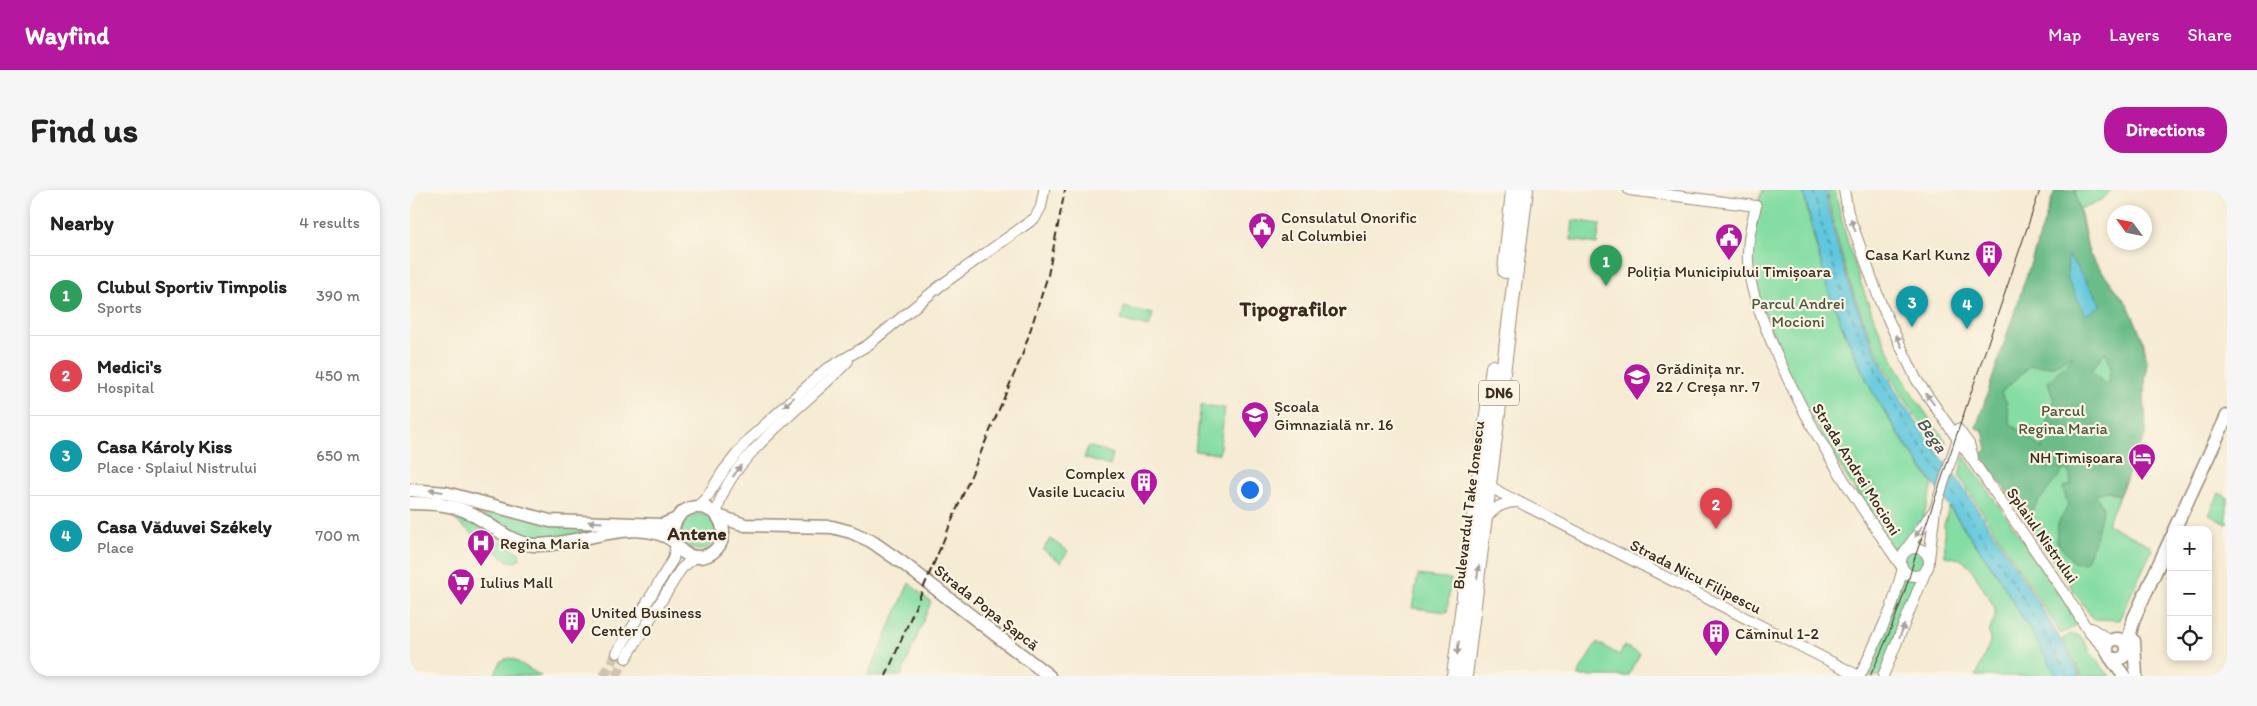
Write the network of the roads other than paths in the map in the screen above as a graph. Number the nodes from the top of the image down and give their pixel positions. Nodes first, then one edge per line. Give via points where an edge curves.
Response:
1 (1044, 190) edge
2 (1514, 190) edge
3 (1526, 190) edge
4 (1629, 190) edge
5 (1844, 190) edge
6 (854, 355) junction
7 (2227, 416) edge
8 (1957, 441) junction
9 (1484, 482) junction
10 (410, 490) edge
11 (1519, 502) junction
12 (410, 503) edge
13 (697, 507) junction
14 (1935, 509) junction
15 (718, 515) junction
16 (677, 519) junction
17 (1484, 524) junction
18 (745, 525) junction
19 (2176, 526) edge
20 (722, 540) junction
21 (676, 543) junction
22 (2167, 547) edge
23 (1889, 548) junction
24 (1903, 554) junction
25 (695, 557) junction
26 (1928, 564) junction
27 (1903, 568) junction
28 (2134, 618) junction
29 (2087, 629) junction
30 (2111, 647) junction
31 (2126, 650) junction
32 (1049, 676) edge
33 (1454, 676) edge
34 (1465, 676) edge
35 (1860, 676) edge
36 (1882, 676) edge
37 (2117, 676) edge
38 (2124, 676) edge
39 (2132, 676) edge
40 (2136, 676) edge

1 - 6 street via 1035,218 940,286
2 - 9 main road, Bulevardul Take Ionescu / DN6
3 - 9 main road, Bulevardul Take Ionescu / DN6
4 - 23 street, Strada Andrei Mocioni via 1756,206 1750,229 1748,260 1764,325 1788,382 1819,442
8 -> 5 street, Splaiul Nistrului via 1916,379 1881,304 1848,213
6 -> 13 street via 825,370 748,440
15 -> 6 street via 722,494 742,464
7 - 19 main road
8 - 14 street
8 - 29 street, Splaiul Nistrului via 1975,462
9 - 11 street, Strada Nicu Filipescu
9 - 17 main road, Bulevardul Take Ionescu / DN6
9 -> 33 main road, Bulevardul Take Ionescu / DN6
16 -> 10 main road via 662,524 550,521 446,493
11 - 17 street via 1500,505
11 - 35 street, Strada Nicu Filipescu
12 - 21 main road via 436,504 468,512 529,545 557,544 631,532 661,534
13 - 15 main road via 710,509
13 - 16 main road via 685,510
14 -> 24 street
14 - 26 street
15 - 18 main road, Strada Popa Șapcă
15 - 20 main road via 724,528
16 - 21 main road via 673,530
34 -> 17 main road, Bulevardul Take Ionescu / DN6
18 - 20 main road
18 - 32 main road, Strada Popa Șapcă via 842,529 871,541
20 - 25 main road via 712,554
21 - 25 main road via 684,553
21 - 25 street via 673,559 622,655 678,573
22 - 28 main road
23 - 24 street, Strada Andrei Mocioni
23 - 27 street, Strada Andrei Mocioni
24 - 26 street via 1912,548 1920,548 1926,552
24 - 27 street
26 - 27 street via 1915,575 1908,574
36 -> 26 street
27 - 35 street via 1891,609
28 - 30 main road
28 - 31 main road
28 - 40 main road
29 - 30 street, Splaiul Nistrului
29 - 37 street via 2091,640
30 - 31 main road via 2120,640
30 - 31 main road via 2118,660
30 - 38 main road
31 - 39 main road

